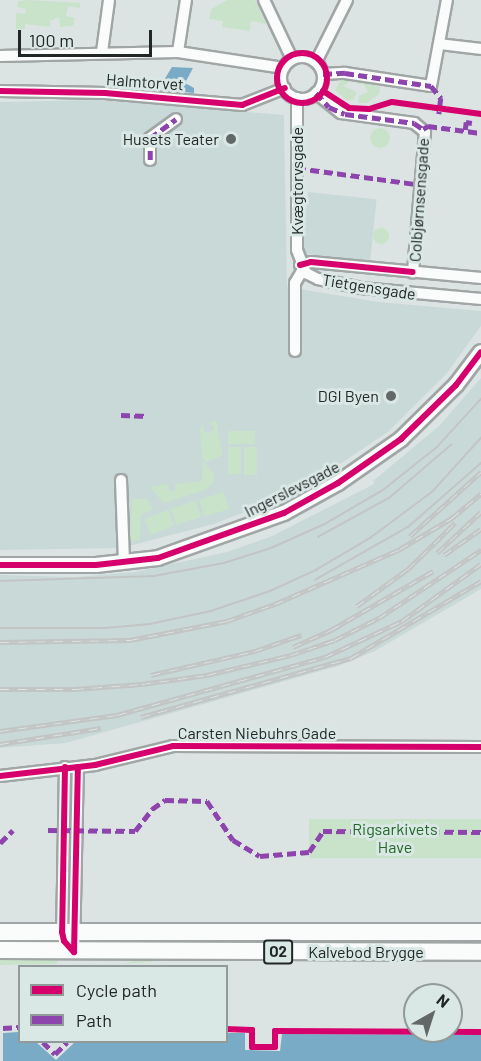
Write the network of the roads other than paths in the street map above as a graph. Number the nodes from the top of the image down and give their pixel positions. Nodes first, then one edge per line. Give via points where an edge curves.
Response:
1 (109, 0) edge
2 (186, 0) edge
3 (264, 0) edge
4 (348, 0) edge
5 (447, 0) edge
6 (439, 44) junction
7 (481, 49) edge
8 (102, 52) junction
9 (178, 52) junction
10 (0, 56) edge
11 (292, 59) junction
12 (316, 62) junction
13 (284, 68) junction
14 (323, 74) junction
15 (285, 88) junction
16 (0, 91) edge
17 (316, 93) junction
18 (297, 98) junction
19 (176, 119) dead end
20 (150, 160) dead end
21 (302, 267) junction
22 (413, 272) junction
23 (481, 278) edge
24 (481, 299) edge
25 (295, 351) dead end
26 (481, 352) edge
27 (121, 480) dead end
28 (124, 563) junction
29 (0, 565) edge
30 (481, 747) edge
31 (65, 767) junction
32 (78, 767) junction
33 (0, 776) edge
34 (0, 930) edge
35 (481, 933) edge
36 (69, 939) junction
37 (0, 948) edge
38 (481, 952) edge

1 - 8 street
2 - 9 street
3 - 11 street
4 - 12 street
5 - 6 street
6 - 7 street
6 - 14 street via 431,86
8 - 9 street, Halmtorvet
8 - 10 street, Halmtorvet
9 - 13 street, Halmtorvet
11 - 12 street via 304,57
11 - 13 street
12 - 14 street
13 - 15 street
14 - 17 street
15 - 16 street, Halmtorvet via 242,105 116,93
15 - 18 street
17 - 18 street
17 - 22 street, Colbjørnsensgade via 341,113 414,123 423,129 427,139
18 - 21 street, Kvægtorvsgade via 297,250
19 - 20 street via 150,138
21 - 22 street, Tietgensgade via 327,264
21 - 24 street, Tietgensgade via 313,278 351,286
21 - 25 street, Kvægtorvsgade via 295,283
22 - 23 street, Tietgensgade
26 - 28 street, Ingerslevsgade via 417,425 329,489 284,513 205,544 169,556
27 - 28 street
28 - 29 street, Ingerslevsgade
30 - 32 street, Carsten Niebuhrs Gade via 207,744 173,746
31 - 32 street, Carsten Niebuhrs Gade
31 - 33 street, Carsten Niebuhrs Gade
31 - 36 street
32 - 36 street
34 - 36 main road, Kalvebod Brygge / O2
35 - 36 main road, Kalvebod Brygge / O2
36 - 37 main road, Kalvebod Brygge / O2
36 - 38 main road, Kalvebod Brygge / O2

